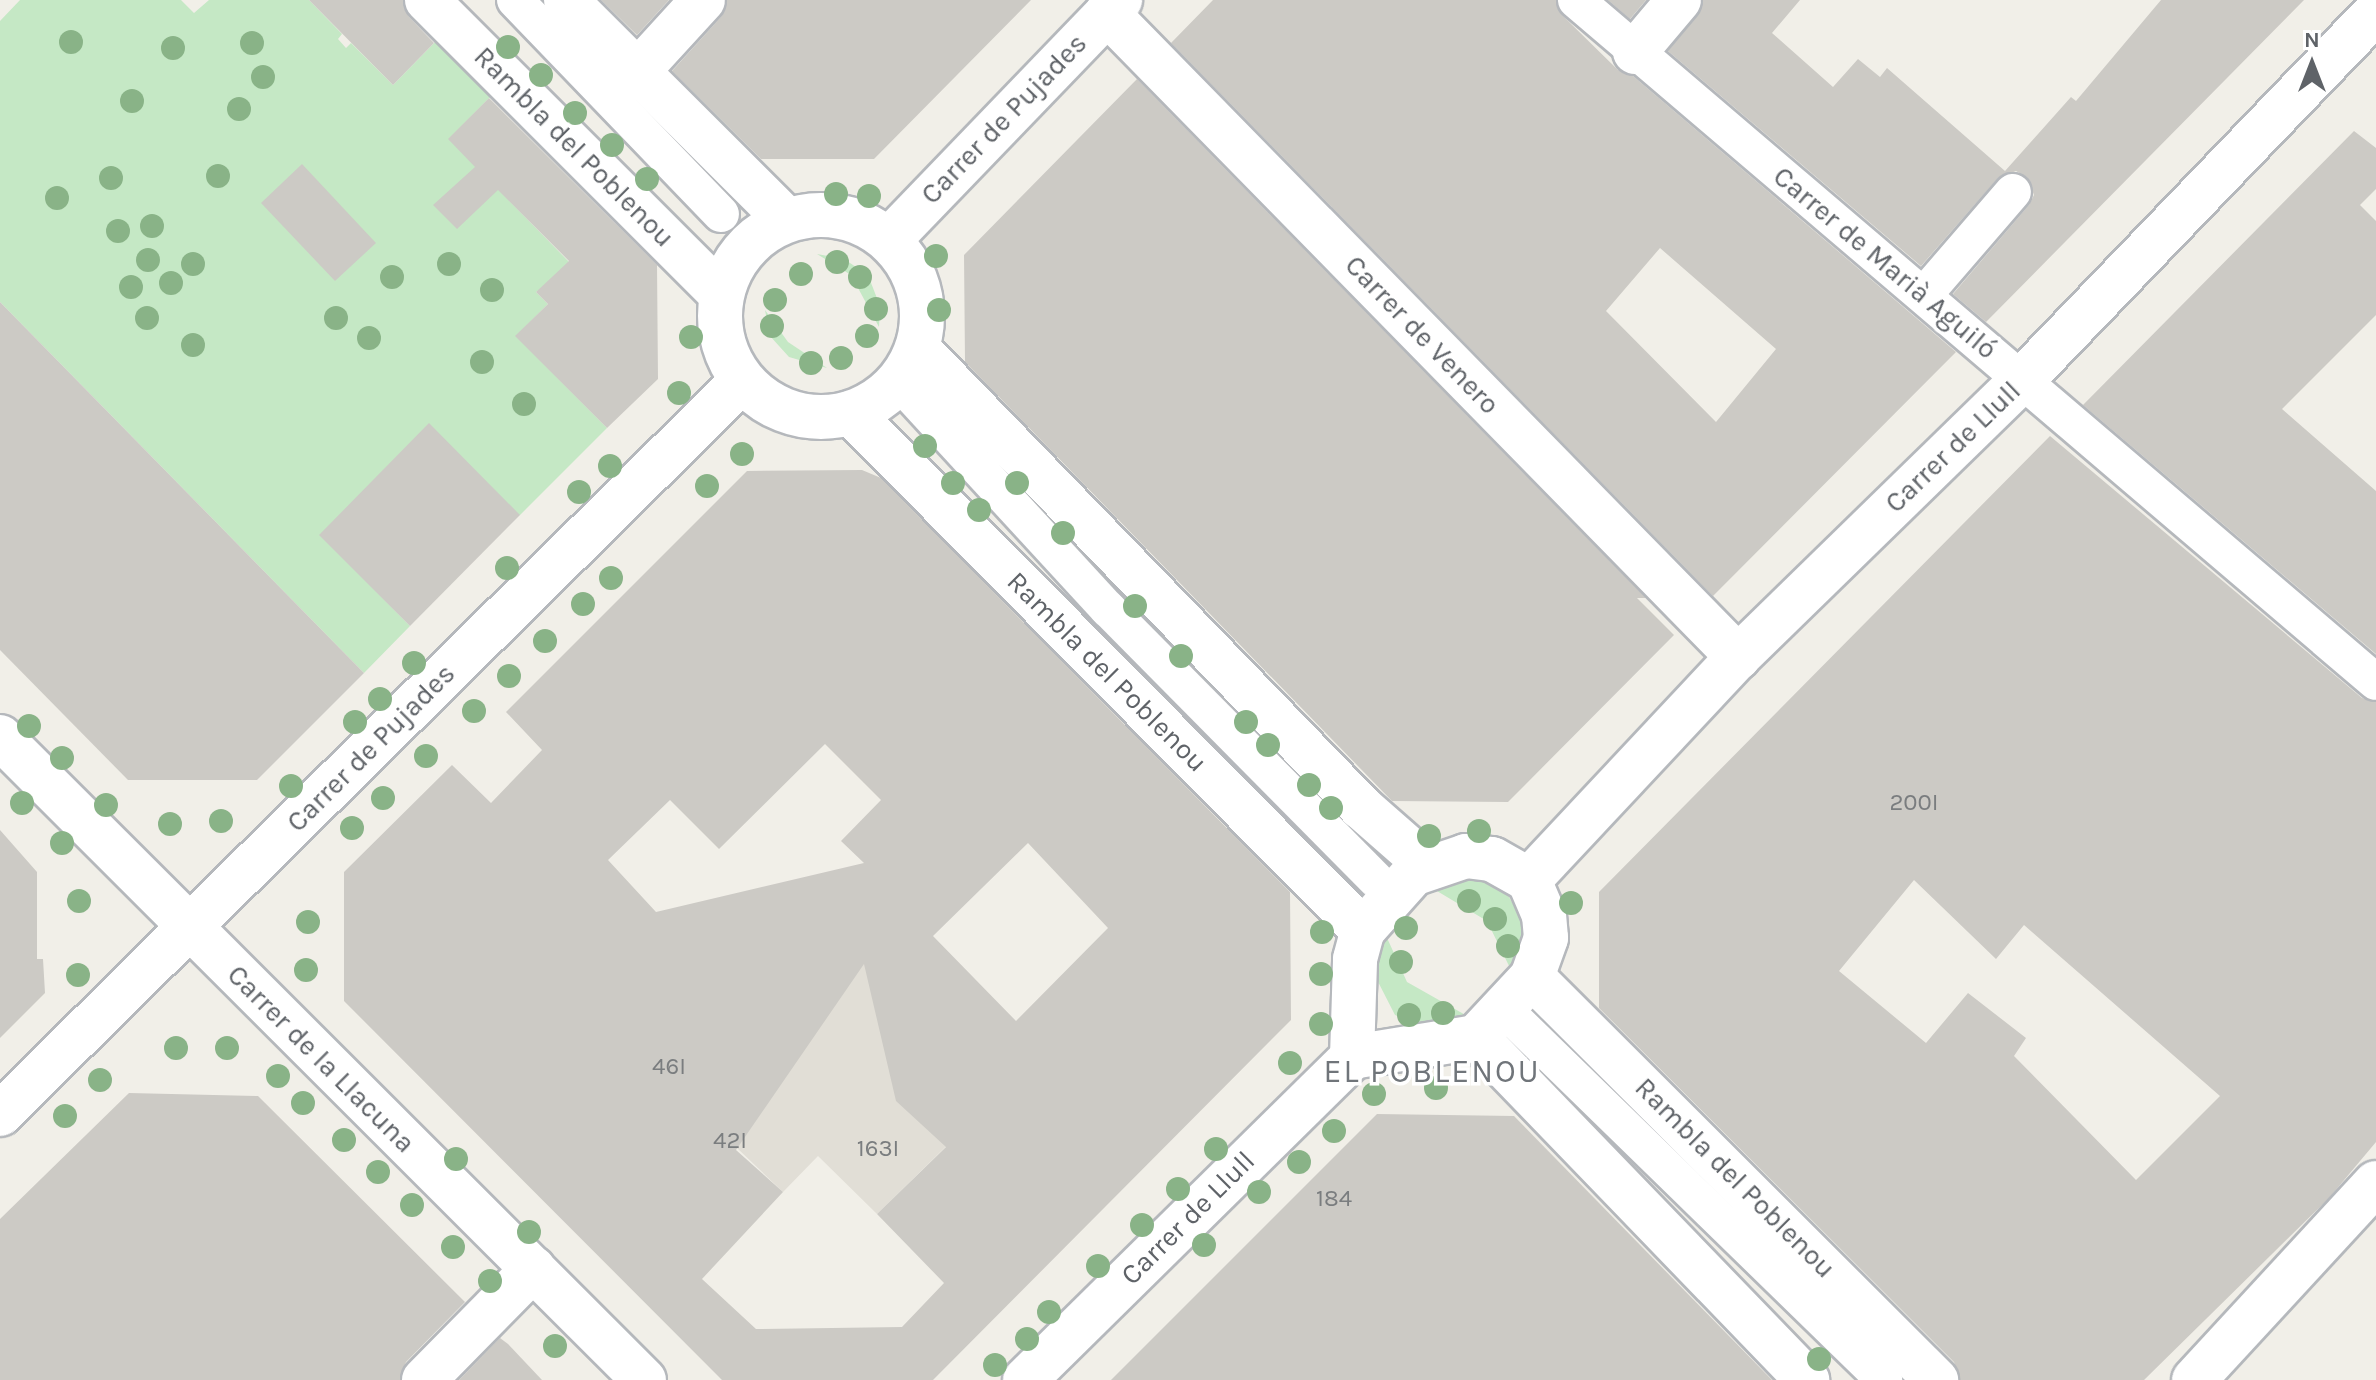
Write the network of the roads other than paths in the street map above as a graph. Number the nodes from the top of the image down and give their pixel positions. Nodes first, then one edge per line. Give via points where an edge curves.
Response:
1 (427, 0) edge
2 (515, 0) edge
3 (566, 0) edge
4 (703, 0) edge
5 (1576, 0) edge
6 (1679, 0) edge
7 (1114, 6) edge
8 (2376, 12) edge
9 (1635, 52) junction
10 (638, 71) junction
11 (2013, 192) dead end
12 (721, 214) dead end
13 (787, 220) junction
14 (890, 239) junction
15 (721, 294) junction
16 (1924, 295) junction
17 (918, 349) junction
18 (2023, 379) junction
19 (742, 381) junction
20 (910, 394) dead end
21 (851, 413) junction
22 (1738, 657) junction
23 (2376, 682) edge
24 (0, 737) edge
25 (1427, 865) junction
26 (1376, 880) dead end
27 (1529, 880) junction
28 (189, 927) junction
29 (1363, 930) junction
30 (1532, 977) junction
31 (1355, 989) junction
32 (1517, 1022) dead end
33 (1476, 1037) junction
34 (1421, 1044) junction
35 (1352, 1057) junction
36 (0, 1114) edge
37 (2376, 1183) edge
38 (533, 1269) junction
39 (424, 1380) edge
40 (644, 1380) edge
41 (1025, 1380) edge
42 (1807, 1380) edge
43 (1884, 1380) edge
44 (1936, 1380) edge
45 (2194, 1380) edge

1 - 15 street, Rambla del Poblenou
2 - 12 street, Rambla del Poblenou
3 - 10 street
4 - 10 street
5 - 9 street, Carrer de Marià Aguiló
6 - 9 street
7 - 14 street, Carrer de Pujades
7 - 22 street, Carrer de Venero
8 - 18 street, Carrer de Llull
9 - 16 street, Carrer de Marià Aguiló
10 - 13 street
11 - 16 street
13 - 14 street via 824,214 861,222
13 - 15 street via 751,243
14 - 17 street via 910,266 923,307
15 - 19 street via 719,325
16 - 18 street, Carrer de Marià Aguiló
17 - 21 street via 899,382
17 - 25 street via 1361,807
18 - 22 street, Carrer de Llull
18 - 23 street, Carrer de Marià Aguiló
19 - 21 street via 792,414
19 - 28 street, Carrer de Pujades
20 - 26 street, Rambla del Poblenou via 1108,609
21 - 29 street, Rambla del Poblenou
22 - 27 street, Carrer de Llull
24 - 28 street, Carrer de la Llacuna
25 - 27 street via 1466,856 1492,859
25 - 29 street via 1390,893
27 - 30 street via 1544,915 1546,938
28 - 36 street, Carrer de Pujades
28 - 38 street, Carrer de la Llacuna
29 - 31 street
30 - 33 street
30 - 44 street, Rambla del Poblenou
31 - 34 street via 1389,1030
31 - 35 street
32 - 43 street, Rambla del Poblenou
33 - 34 street
33 - 42 street
34 - 35 street
35 - 41 street, Carrer de Llull
37 - 45 street
38 - 39 street
38 - 40 street, Carrer de la Llacuna

